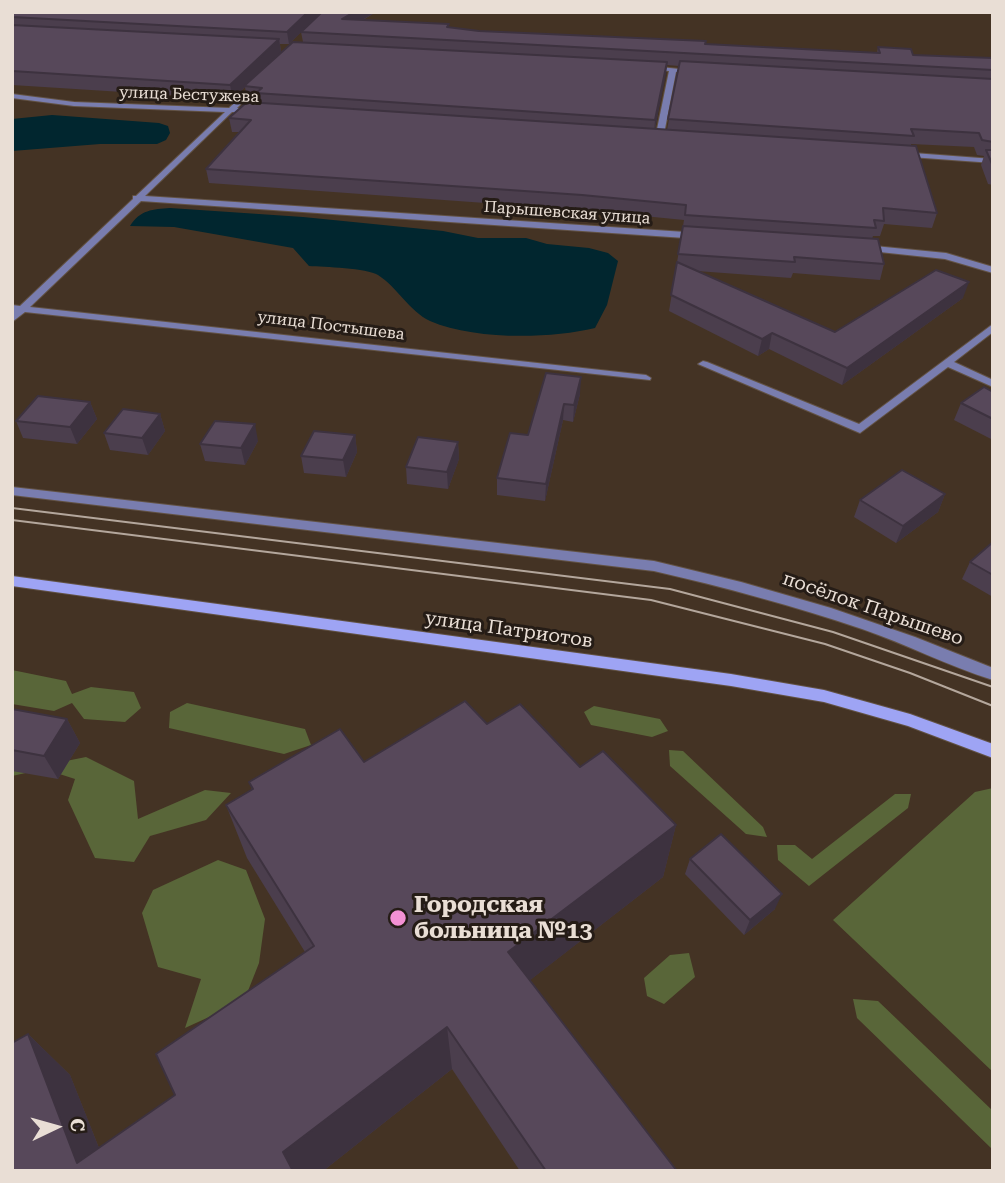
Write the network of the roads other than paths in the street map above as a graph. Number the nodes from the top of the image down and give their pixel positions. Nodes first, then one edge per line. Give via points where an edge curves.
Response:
1 (646, 68) edge
2 (673, 69) junction
3 (701, 71) edge
4 (267, 74) edge
5 (12, 96) edge
6 (231, 109) junction
7 (258, 111) edge
8 (645, 138) edge
9 (659, 139) junction
10 (673, 140) edge
11 (895, 154) edge
12 (993, 161) edge
13 (136, 198) junction
14 (707, 237) edge
15 (847, 247) edge
16 (993, 270) edge
17 (18, 308) edge
18 (12, 320) edge
19 (993, 327) edge
20 (948, 363) junction
21 (703, 364) dead end
22 (646, 378) dead end
23 (993, 384) edge
24 (12, 491) edge
25 (12, 582) edge
26 (993, 674) edge
27 (993, 751) edge

1 - 2 street
2 - 3 street
2 - 9 street
4 - 6 street
5 - 6 street, улица Бестужева via 74,104
6 - 7 street, улица Бестужева
6 - 13 street
8 - 9 street
9 - 10 street
11 - 12 street
13 - 14 street, Парышевская улица
13 - 17 street
15 - 16 street via 946,256
17 - 18 street
17 - 22 street, улица Постышева
19 - 20 street
20 - 21 street via 860,429
20 - 23 street
24 - 26 street, посёлок Парышево via 654,566 829,610
25 - 27 main road, улица Патриотов via 732,680 824,696 910,720

